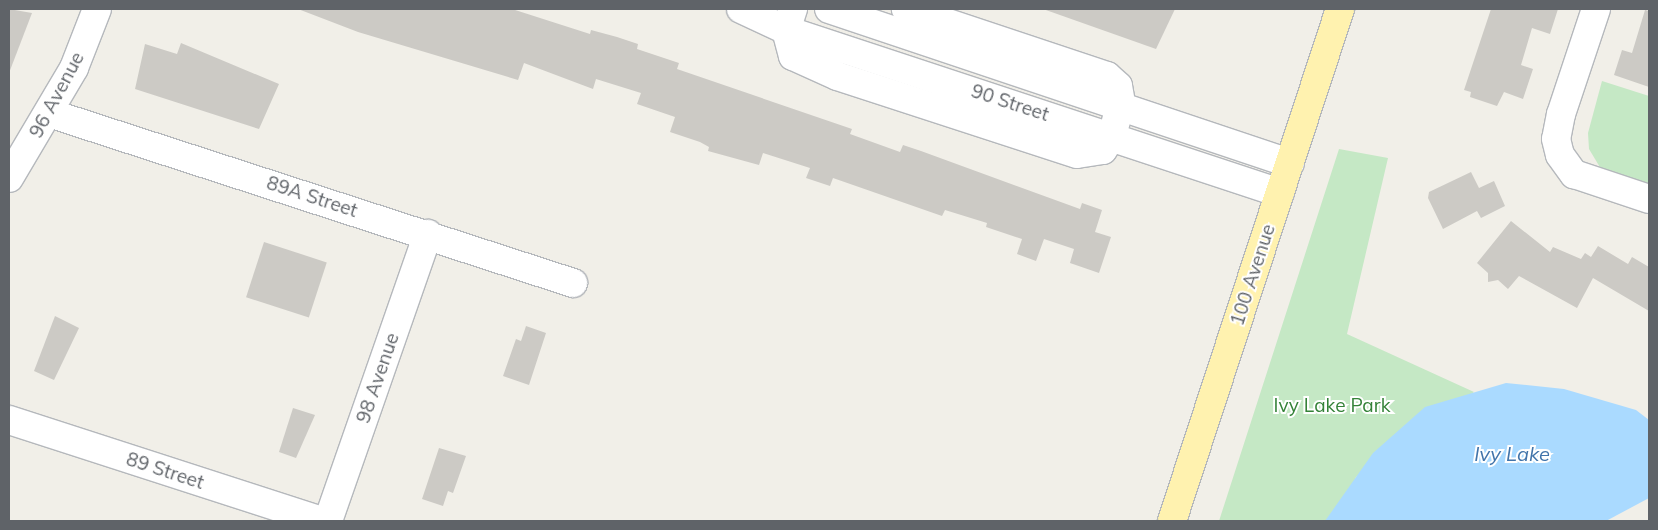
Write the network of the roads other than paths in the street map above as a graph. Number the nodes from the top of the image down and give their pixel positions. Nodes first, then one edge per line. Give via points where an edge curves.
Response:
1 (97, 9) edge
2 (741, 9) edge
3 (829, 9) edge
4 (906, 9) edge
5 (1596, 9) edge
6 (1336, 15) edge
7 (789, 20) edge
8 (1120, 103) junction
9 (49, 113) junction
10 (1112, 136) junction
11 (1290, 163) junction
12 (9, 178) edge
13 (1280, 193) junction
14 (1649, 199) edge
15 (428, 234) junction
16 (574, 283) dead end
17 (14, 429) edge
18 (321, 521) edge
19 (328, 521) edge
20 (1172, 521) edge

1 - 9 street, 96 Avenue via 74,68
2 - 7 street
3 - 8 street, 90 Street
4 - 8 street via 1107,76 1118,86
5 - 14 street via 1556,139 1565,165 1584,179
6 - 11 main road, 100 Avenue
7 - 10 street via 793,56 837,76 1077,154 1103,150
8 - 10 street
8 - 11 street, 90 Street
9 - 12 street, 96 Avenue
9 - 15 street, 89A Street
10 - 13 street
11 - 13 main road, 100 Avenue
13 - 20 main road, 100 Avenue
15 - 16 street, 89A Street
15 - 19 street, 98 Avenue
17 - 18 street, 89 Street

